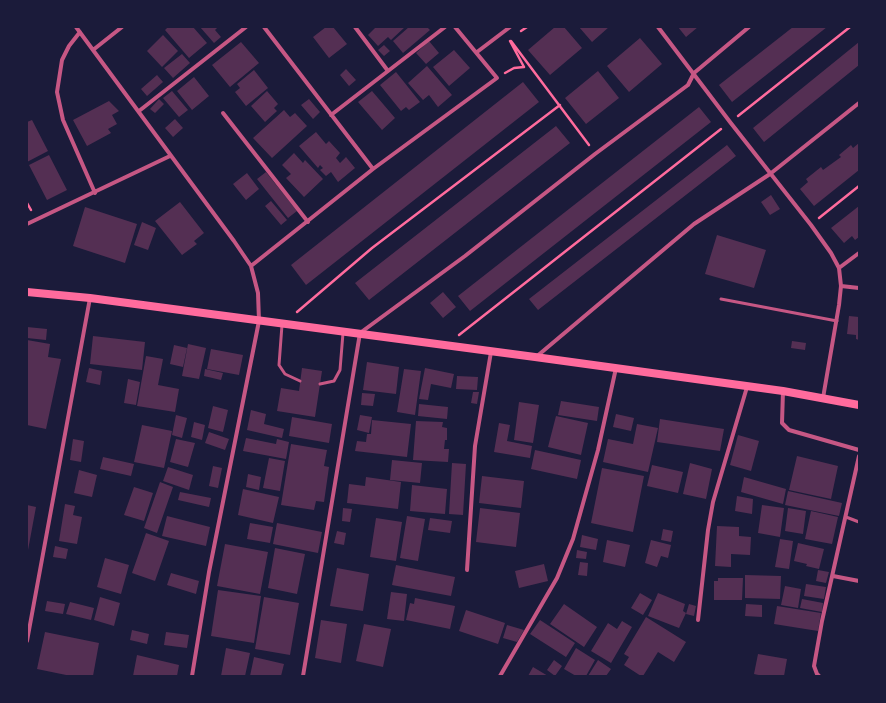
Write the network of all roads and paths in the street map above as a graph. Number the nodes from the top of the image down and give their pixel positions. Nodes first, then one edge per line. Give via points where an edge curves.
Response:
1 (76, 27) edge
2 (122, 27) edge
3 (246, 27) edge
4 (264, 27) edge
5 (355, 27) edge
6 (444, 27) edge
7 (455, 27) edge
8 (510, 27) edge
9 (658, 27) edge
10 (749, 27) edge
11 (850, 27) edge
12 (80, 32) junction
13 (93, 50) junction
14 (477, 52) junction
15 (388, 71) junction
16 (694, 73) junction
17 (497, 78) junction
18 (859, 103) edge
19 (560, 105) junction
20 (138, 111) junction
21 (223, 113) dead end
22 (330, 115) junction
23 (730, 122) junction
24 (595, 154) junction
25 (170, 156) junction
26 (373, 170) junction
27 (770, 174) junction
28 (859, 186) edge
29 (95, 193) junction
30 (308, 222) junction
31 (27, 224) edge
32 (811, 225) junction
33 (859, 253) edge
34 (250, 266) junction
35 (839, 268) junction
36 (840, 286) junction
37 (859, 288) edge
38 (27, 292) edge
39 (90, 298) junction
40 (721, 299) dead end
41 (260, 321) junction
42 (837, 321) junction
43 (282, 324) junction
44 (343, 331) junction
45 (360, 333) junction
46 (445, 346) junction
47 (491, 352) junction
48 (535, 357) junction
49 (616, 368) junction
50 (300, 381) dead end
51 (320, 384) dead end
52 (746, 387) junction
53 (783, 391) junction
54 (823, 398) junction
55 (859, 405) edge
56 (859, 450) edge
57 (859, 456) edge
58 (846, 517) junction
59 (859, 522) edge
60 (467, 570) dead end
61 (833, 576) junction
62 (859, 581) edge
63 (698, 620) dead end
64 (27, 641) edge
65 (192, 676) edge
66 (303, 676) edge
67 (500, 676) edge
68 (819, 676) edge

1 - 12 street
2 - 13 street
3 - 20 street
4 - 22 street
5 - 15 street
6 - 15 street
7 - 14 street
8 - 14 street
9 - 16 street
10 - 16 street
11 - 23 path
12 - 13 street
12 - 29 street via 62,60 57,92 63,120
13 - 20 street
14 - 17 street
15 - 22 street
16 - 23 street
16 - 24 street via 688,85
17 - 19 path via 514,68 524,67 509,39
17 - 26 street
18 - 27 street
19 - 24 path
19 - 43 path via 372,248
20 - 25 street
21 - 30 street
22 - 26 street
23 - 27 street
23 - 46 path
24 - 45 street via 465,256
25 - 29 street
25 - 34 street
26 - 30 street
27 - 32 street
27 - 48 street via 694,224
28 - 32 path
29 - 31 street
30 - 34 street
32 - 35 street
33 - 35 street
34 - 41 street via 258,293
35 - 36 street
36 - 37 street
36 - 42 street
38 - 39 main road
39 - 41 main road
39 - 64 street
40 - 42 lane
41 - 43 main road
41 - 65 street via 209,572
42 - 54 street
43 - 44 main road
43 - 50 lane via 279,364 285,374
44 - 45 main road
44 - 51 lane via 340,370 334,381
45 - 46 main road
45 - 66 street
46 - 47 main road
47 - 48 main road
47 - 60 street via 475,446
48 - 49 main road
49 - 52 main road
49 - 67 street via 598,450 573,539 557,578
52 - 53 main road
52 - 63 street via 713,502
53 - 54 main road
53 - 56 street via 782,423 789,430
54 - 55 main road
57 - 58 street
58 - 59 lane
58 - 61 street
61 - 62 street
61 - 68 street via 814,666

